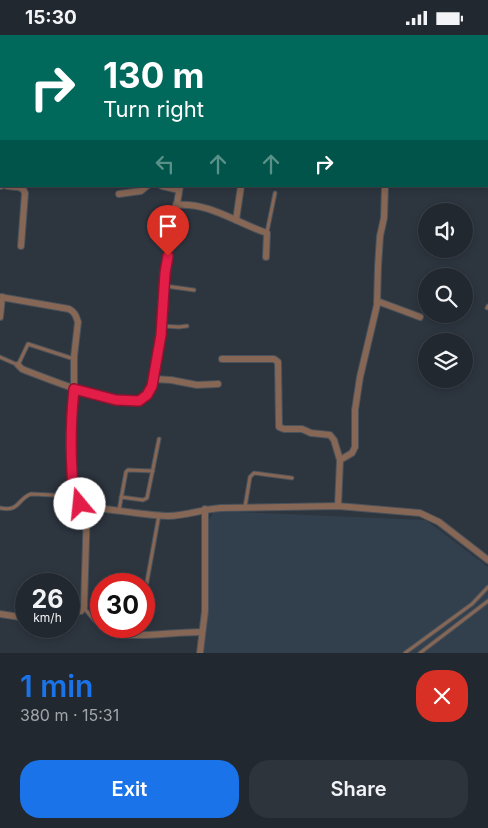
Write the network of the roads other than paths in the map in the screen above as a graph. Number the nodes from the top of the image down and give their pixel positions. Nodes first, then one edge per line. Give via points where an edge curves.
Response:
1 (16, 187) edge
2 (146, 187) edge
3 (242, 187) edge
4 (385, 187) edge
5 (180, 188) edge
6 (275, 193) dead end
7 (119, 194) dead end
8 (176, 205) junction
9 (236, 219) junction
10 (267, 233) junction
11 (21, 246) dead end
12 (266, 257) dead end
13 (164, 286) junction
14 (194, 290) dead end
15 (1, 297) edge
16 (377, 301) junction
17 (418, 316) edge
18 (0, 317) edge
19 (162, 325) junction
20 (187, 326) dead end
21 (0, 357) edge
22 (74, 359) junction
23 (222, 359) dead end
24 (18, 365) junction
25 (154, 379) junction
26 (218, 384) dead end
27 (74, 389) junction
28 (159, 439) dead end
29 (340, 460) junction
30 (153, 471) junction
31 (292, 478) dead end
32 (74, 496) junction
33 (121, 497) junction
34 (338, 506) junction
35 (87, 507) junction
36 (245, 507) junction
37 (0, 508) edge
38 (205, 509) junction
39 (119, 510) junction
40 (159, 515) junction
41 (488, 560) edge
42 (148, 573) edge
43 (488, 587) edge
44 (488, 601) edge
45 (84, 607) junction
46 (80, 611) edge
47 (0, 614) edge
48 (90, 615) edge
49 (15, 616) edge
50 (202, 632) junction
51 (155, 635) edge
52 (200, 653) edge
53 (405, 653) edge
54 (420, 653) edge

1 - 11 street via 25,191
2 - 7 street via 141,191
3 - 9 street
4 - 16 street
5 - 8 street
6 - 10 lane
8 - 9 street via 191,204
8 - 13 street
9 - 10 street
10 - 12 street
13 - 14 lane
13 - 19 street
15 - 18 street
15 - 22 street via 74,311 78,322
16 - 17 street
16 - 29 street via 355,410 355,447 352,453
19 - 20 lane
19 - 25 street
21 - 24 lane
22 - 24 lane via 28,344
22 - 27 street
23 - 29 street via 274,359 278,362 279,427 330,435
24 - 27 street
25 - 26 street via 197,385
25 - 27 street via 147,395 139,401 116,400
27 - 32 street via 70,444
28 - 30 lane
29 - 34 street
30 - 33 lane via 128,470
30 - 33 lane via 147,498
31 - 36 lane via 254,473 250,477
32 - 35 street
32 - 37 lane via 31,494 14,508
33 - 39 lane
34 - 36 street
34 - 41 street via 420,513 439,522
35 - 39 street
35 - 45 street
36 - 38 street
38 - 40 street via 182,515
38 - 50 street
39 - 40 street
40 - 42 lane
43 - 53 lane via 472,604
44 - 54 lane
45 - 46 street
45 - 48 lane
47 - 49 street
50 - 51 street
50 - 52 street

